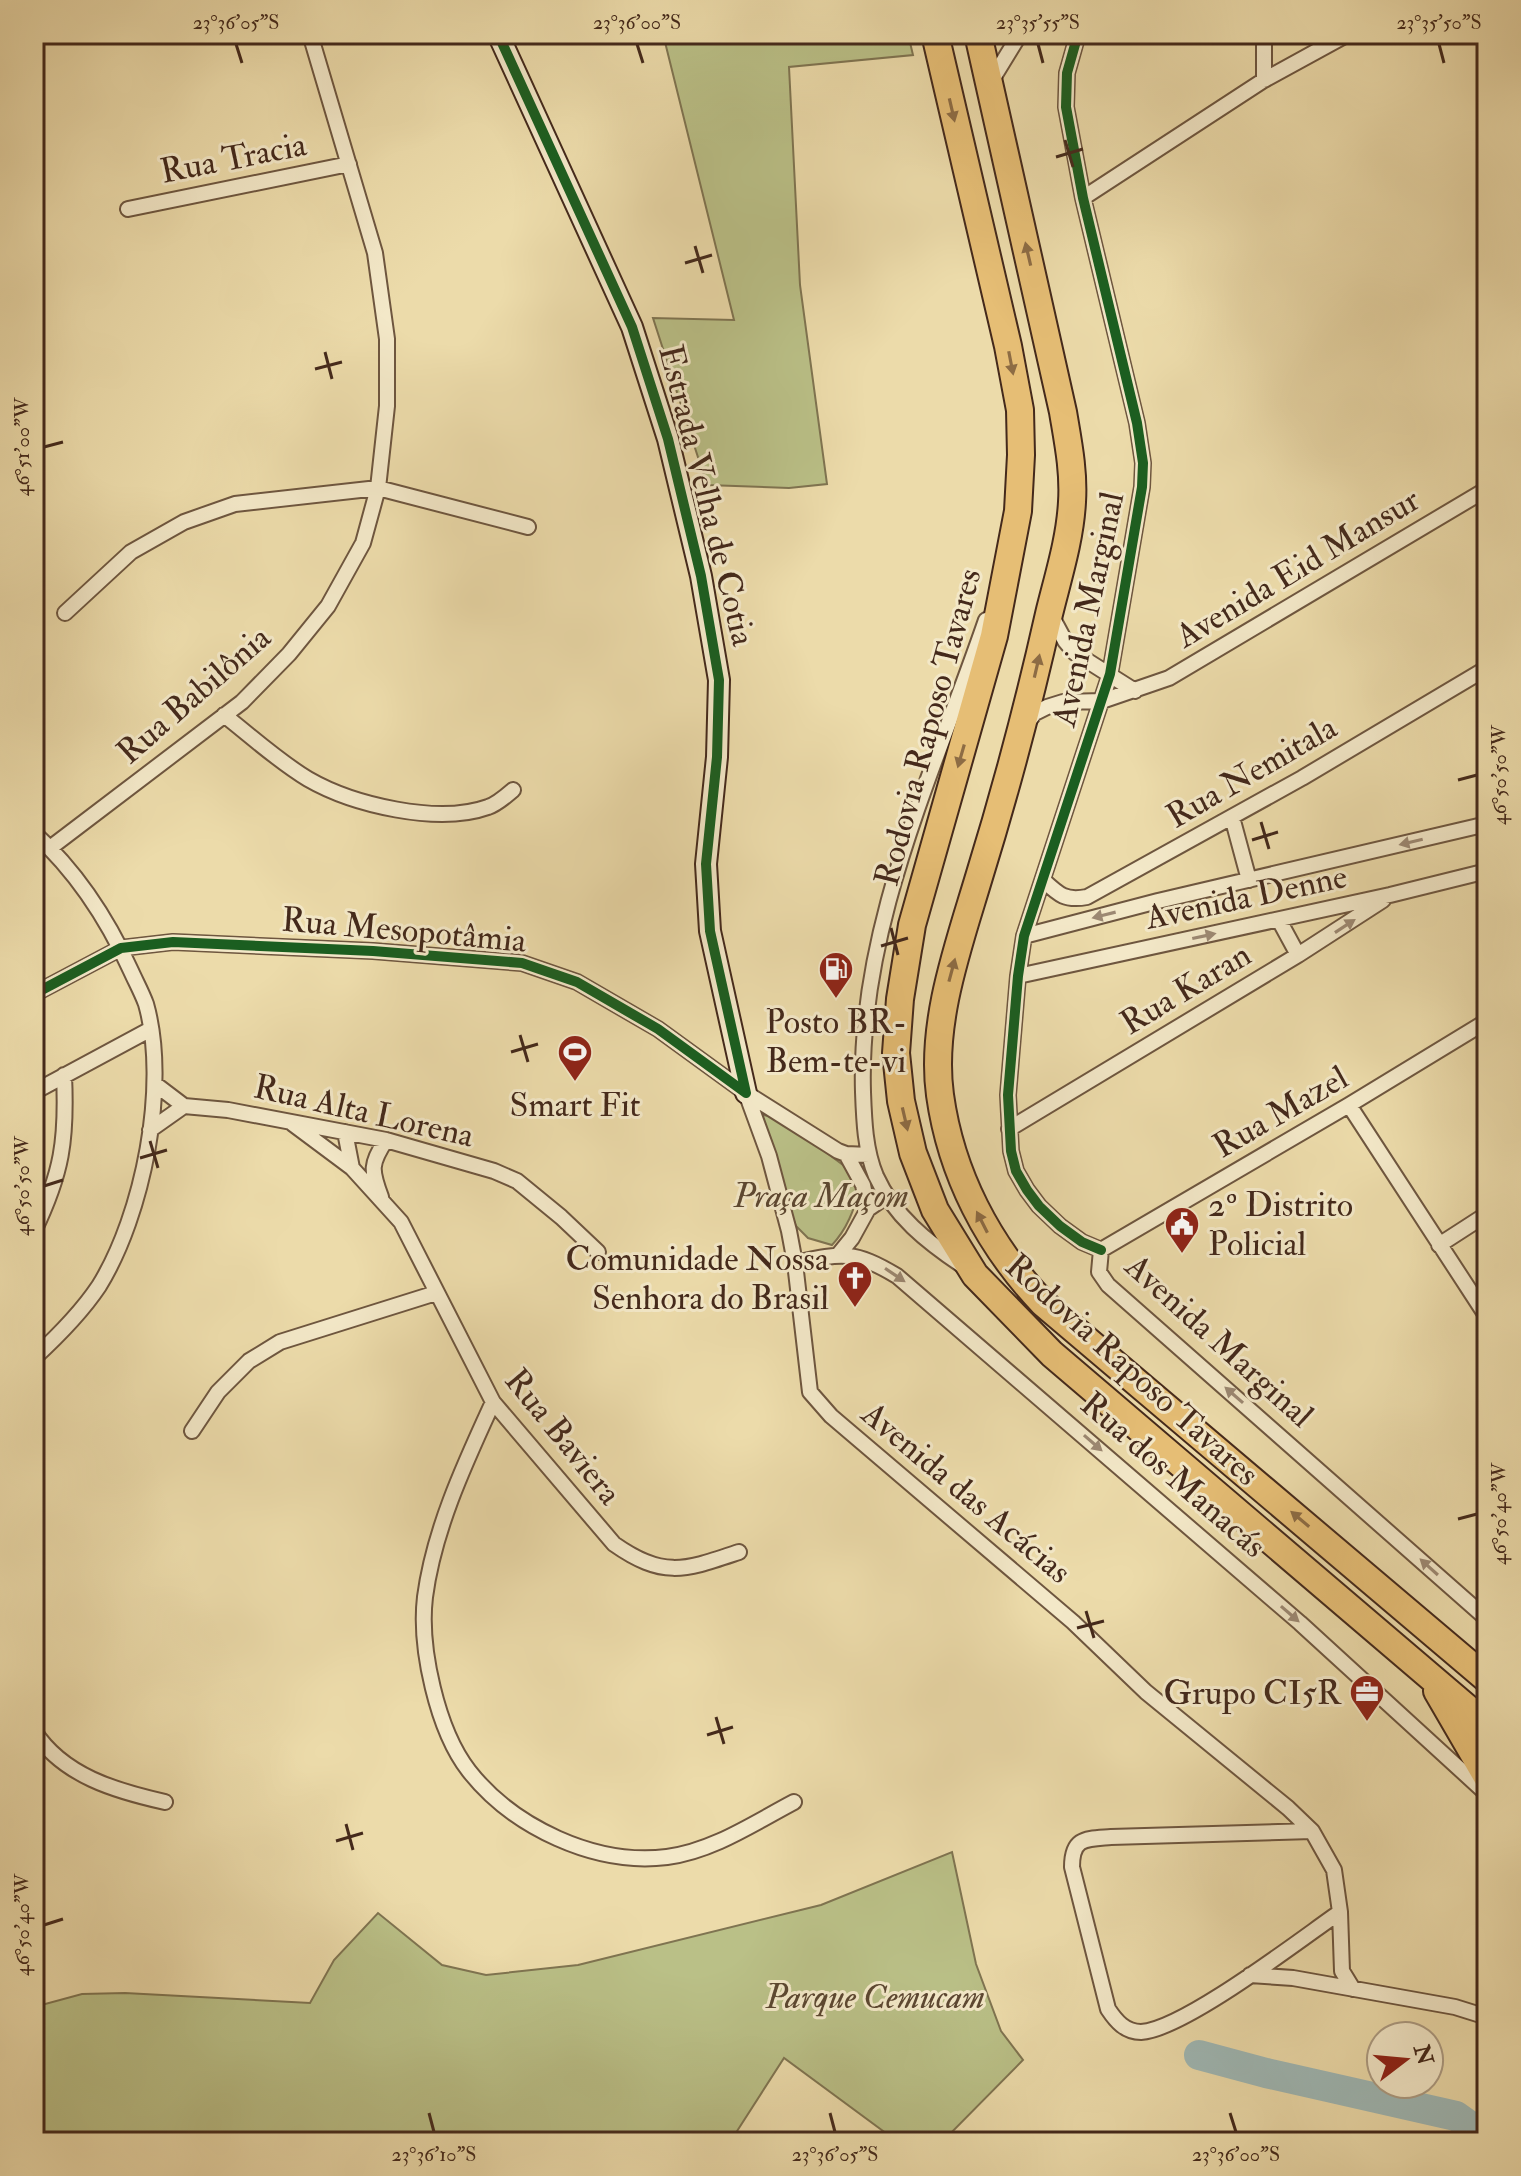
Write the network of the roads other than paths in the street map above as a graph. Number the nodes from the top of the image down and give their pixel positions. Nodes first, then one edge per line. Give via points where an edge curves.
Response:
1 (310, 34) edge
2 (498, 34) edge
3 (935, 34) edge
4 (978, 34) edge
5 (1020, 34) edge
6 (1078, 34) edge
7 (1264, 34) edge
8 (1348, 34) edge
9 (1264, 80) junction
10 (989, 84) junction
11 (349, 164) junction
12 (1083, 198) junction
13 (128, 209) dead end
14 (378, 488) junction
15 (1487, 489) edge
16 (528, 527) dead end
17 (1009, 552) junction
18 (65, 613) dead end
19 (1050, 613) junction
20 (1487, 668) edge
21 (1110, 674) junction
22 (1135, 691) junction
23 (1102, 701) junction
24 (224, 715) junction
25 (1024, 727) junction
26 (513, 790) dead end
27 (1232, 817) junction
28 (1487, 824) edge
29 (34, 833) edge
30 (50, 848) junction
31 (1487, 871) edge
32 (1043, 880) junction
33 (1249, 880) junction
34 (1390, 895) junction
35 (1279, 920) junction
36 (1024, 936) junction
37 (121, 948) junction
38 (1298, 955) junction
39 (1018, 976) junction
40 (34, 994) edge
41 (1487, 1021) edge
42 (151, 1029) junction
43 (64, 1075) junction
44 (155, 1084) junction
45 (34, 1092) edge
46 (746, 1093) junction
47 (1349, 1105) junction
48 (184, 1106) junction
49 (290, 1121) junction
50 (1009, 1129) junction
51 (150, 1130) junction
52 (345, 1132) junction
53 (386, 1140) junction
54 (846, 1154) junction
55 (869, 1155) junction
56 (352, 1168) junction
57 (887, 1196) junction
58 (382, 1201) junction
59 (868, 1209) junction
60 (1487, 1214) edge
61 (34, 1231) edge
62 (1439, 1245) junction
63 (1101, 1250) junction
64 (598, 1252) dead end
65 (839, 1254) junction
66 (795, 1263) junction
67 (975, 1275) junction
68 (436, 1293) junction
69 (1487, 1317) edge
70 (34, 1358) edge
71 (493, 1402) junction
72 (192, 1431) dead end
73 (739, 1552) dead end
74 (1487, 1619) edge
75 (1425, 1670) junction
76 (1487, 1679) edge
77 (1487, 1725) edge
78 (34, 1731) edge
79 (1487, 1777) edge
80 (1487, 1794) edge
81 (165, 1802) dead end
82 (794, 1802) dead end
83 (1312, 1831) junction
84 (1340, 1912) junction
85 (1249, 1975) junction
86 (1353, 1989) junction
87 (1487, 2017) edge

1 - 11 street, Rua Babilônia
2 - 46 street, Estrada Velha de Cotia via 632,327 668,439 701,576 719,680 706,864 710,931
3 -> 17 highway, Rodovia Raposo Tavares via 1020,410 1018,511
4 - 10 highway, Rodovia Raposo Tavares
5 - 10 street
6 - 12 street, Avenida Marginal via 1067,73 1066,107
7 - 9 street
8 - 9 street
9 - 12 street
19 -> 10 highway, Rodovia Raposo Tavares via 1067,541 1072,462
11 - 13 street, Rua Tracia
11 - 14 street, Rua Babilônia via 375,253 387,339 387,406
12 - 21 street, Avenida Marginal via 1143,463
14 - 16 street
14 - 18 street via 235,504 184,522 131,552
14 - 24 street, Rua Babilônia via 363,543 328,606 289,654
15 - 22 street, Avenida Eid Mansur via 1169,678
17 - 55 street via 915,815 869,985 862,1053
17 -> 67 highway, Rodovia Raposo Tavares via 994,636 912,925 896,1053 913,1153 935,1210
19 - 21 street via 1075,653
25 -> 19 highway, Rodovia Raposo Tavares
20 - 27 street, Rua Nemitala
21 - 22 street
21 - 23 street, Avenida Marginal
22 - 23 street, Avenida Eid Mansur
23 - 25 street, Avenida Eid Mansur via 1047,707
23 - 32 street, Avenida Marginal
24 - 26 street via 308,779 357,802 458,812 489,807
24 - 30 street, Rua Babilônia
76 -> 25 highway, Rodovia Raposo Tavares via 1043,1303 988,1233 964,1184 940,1093 941,1034 949,977
27 - 32 street, Rua Nemitala via 1087,897 1071,900
27 - 33 street
28 -> 33 street
29 - 30 street
30 - 37 street via 96,903
31 - 34 street, Avenida Denne
32 - 36 street, Avenida Marginal
33 -> 36 street
34 - 35 street, Avenida Denne
38 -> 34 street, Rua Karan
35 - 38 street
39 -> 35 street, Avenida Denne
36 - 39 street, Avenida Marginal
37 - 40 street, Rua Mesopotâmia
37 - 42 street
37 - 46 street, Rua Mesopotâmia via 225,943 522,963 577,982 658,1029
38 - 50 street, Rua Karan
39 - 50 street, Avenida Marginal
41 - 47 street, Rua Mazel
42 - 43 street
42 - 44 street
43 - 45 street
43 - 61 street via 66,1125 60,1166
44 - 48 street
44 - 51 street
46 - 54 street, Rua Mesopotâmia
46 - 66 street, Avenida das Acácias via 773,1171
47 - 62 street
47 - 63 street, Rua Mazel
48 - 49 street, Rua Alta Lorena
48 - 51 street
49 - 52 street, Rua Alta Lorena
49 - 56 street, Rua Baviera
50 - 63 street, Avenida Marginal via 1016,1171 1039,1206 1082,1242
51 - 70 street via 142,1181 99,1285 63,1332
52 - 53 street, Rua Alta Lorena
52 - 56 street
53 - 58 street via 373,1164
53 - 64 street, Rua Alta Lorena via 517,1181
54 - 55 street, Rua Mesopotâmia
54 - 59 street via 863,1185
55 - 57 street
56 - 58 street, Rua Baviera
57 - 59 street
57 - 67 street via 925,1241
58 - 68 street, Rua Baviera via 401,1222
59 - 65 street
60 - 62 street
62 - 69 street
74 -> 63 street, Avenida Marginal via 1108,1285 1099,1272
65 - 66 street, Rua dos Manacás
65 -> 80 street, Rua dos Manacás via 878,1264 924,1297 1300,1623
66 - 83 street, Avenida das Acácias via 807,1377 819,1405
67 - 75 highway, Rodovia Raposo Tavares via 1052,1354
68 - 71 street, Rua Baviera
68 - 72 street via 280,1342 249,1361 218,1392
71 - 73 street, Rua Baviera via 614,1544 635,1558 659,1568 692,1568
71 - 82 street via 452,1500 425,1599 426,1653 447,1732 468,1770 504,1808 558,1838 615,1858 666,1857 704,1849
75 - 77 highway, Rodovia Raposo Tavares
75 - 79 highway
78 - 81 street via 65,1763 106,1787
83 - 84 street, Avenida das Acácias via 1334,1870
83 - 85 street via 1087,1839 1072,1854 1108,2009 1120,2026 1138,2032 1157,2029
84 - 85 street
84 - 86 street, Avenida das Acácias via 1342,1971
85 - 86 street
86 - 87 street

